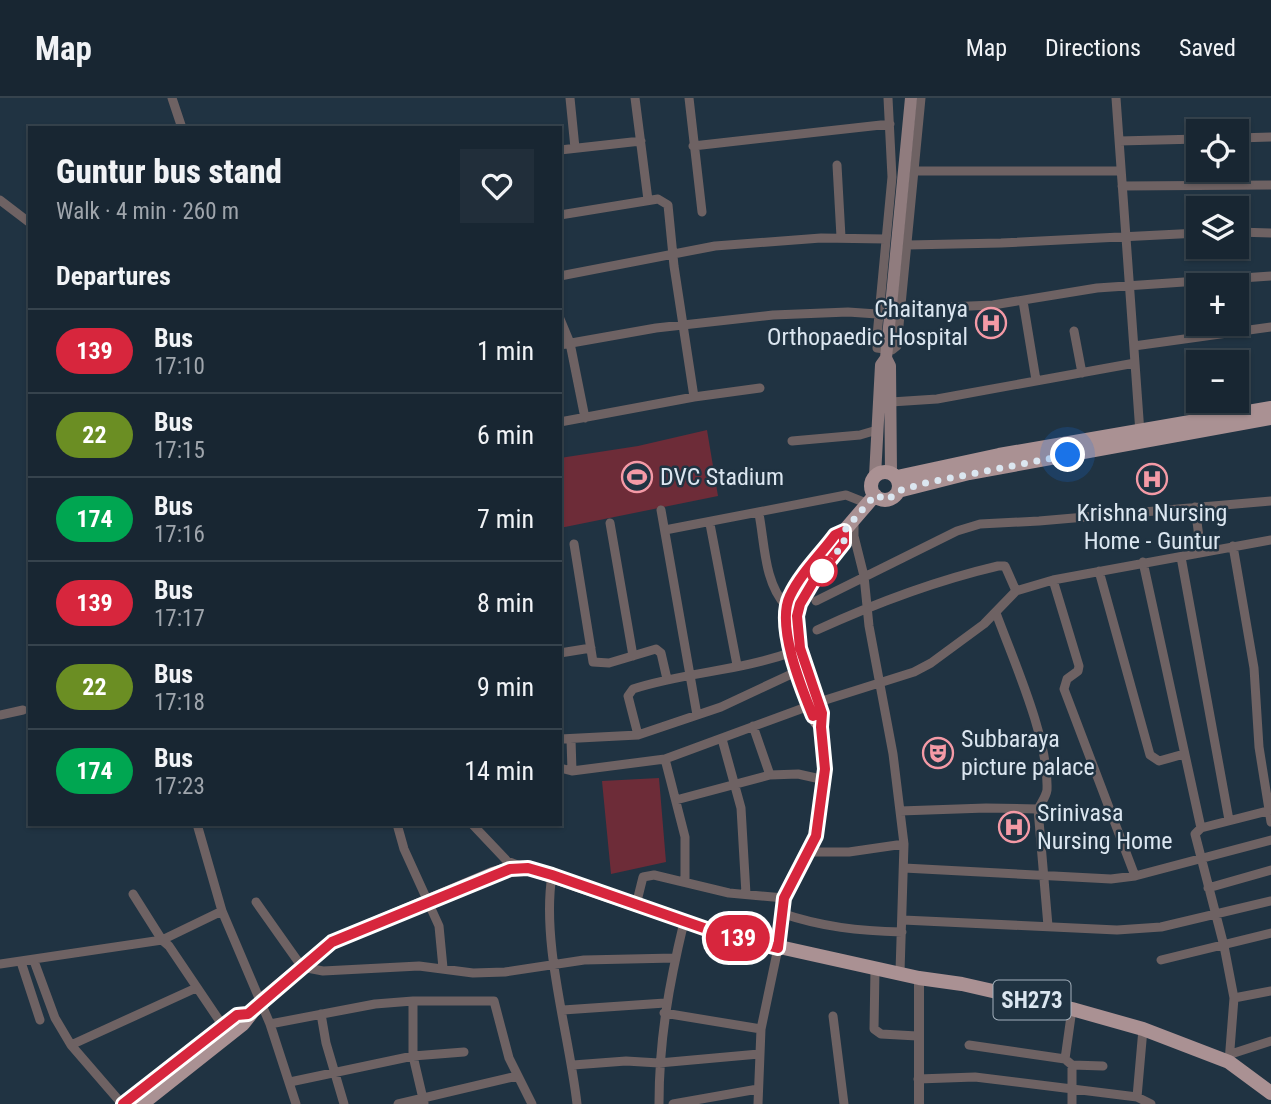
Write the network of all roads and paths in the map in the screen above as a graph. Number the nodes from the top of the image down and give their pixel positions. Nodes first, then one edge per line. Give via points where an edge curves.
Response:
1 (172, 98) edge
2 (570, 98) edge
3 (635, 98) edge
4 (689, 98) edge
5 (888, 98) edge
6 (911, 98) edge
7 (921, 98) edge
8 (1116, 98) edge
9 (890, 124) junction
10 (181, 126) edge
11 (1271, 137) edge
12 (1249, 138) edge
13 (1186, 139) edge
14 (640, 141) junction
15 (1119, 141) junction
16 (693, 146) junction
17 (575, 148) junction
18 (562, 150) edge
19 (837, 165) dead end
20 (915, 171) junction
21 (1121, 172) junction
22 (1271, 185) edge
23 (1122, 186) junction
24 (0, 200) edge
25 (648, 200) junction
26 (702, 212) dead end
27 (562, 215) edge
28 (28, 221) edge
29 (1249, 232) edge
30 (1271, 233) edge
31 (1186, 234) edge
32 (841, 237) junction
33 (1125, 237) junction
34 (886, 239) junction
35 (908, 245) junction
36 (673, 252) junction
37 (562, 276) edge
38 (1271, 276) edge
39 (1130, 286) junction
40 (1023, 301) junction
41 (901, 309) junction
42 (877, 314) junction
43 (683, 326) junction
44 (1271, 327) edge
45 (1074, 331) dead end
46 (565, 344) edge
47 (1134, 346) junction
48 (886, 350) junction
49 (1135, 363) junction
50 (1082, 373) junction
51 (1036, 380) junction
52 (760, 388) dead end
53 (694, 397) junction
54 (891, 402) junction
55 (1271, 408) edge
56 (1247, 417) junction
57 (585, 418) junction
58 (1271, 418) edge
59 (562, 422) edge
60 (877, 430) junction
61 (1141, 435) junction
62 (792, 441) dead end
63 (875, 476) junction
64 (895, 480) junction
65 (870, 499) junction
66 (1271, 501) edge
67 (1195, 507) junction
68 (661, 510) dead end
69 (759, 514) junction
70 (854, 516) junction
71 (610, 523) dead end
72 (710, 523) junction
73 (665, 530) junction
74 (844, 531) junction
75 (1271, 540) edge
76 (574, 544) dead end
77 (1233, 546) junction
78 (1201, 552) junction
79 (1181, 557) junction
80 (1143, 562) junction
81 (1099, 571) junction
82 (864, 576) junction
83 (1052, 580) junction
84 (1016, 591) junction
85 (816, 601) dead end
86 (786, 606) junction
87 (866, 607) junction
88 (996, 613) junction
89 (817, 630) dead end
90 (591, 648) junction
91 (792, 652) junction
92 (562, 653) edge
93 (633, 656) junction
94 (737, 665) junction
95 (798, 671) junction
96 (689, 674) junction
97 (667, 679) junction
98 (881, 684) junction
99 (814, 704) junction
100 (23, 710) dead end
101 (0, 715) edge
102 (697, 715) junction
103 (753, 726) junction
104 (638, 735) junction
105 (562, 739) edge
106 (570, 739) junction
107 (722, 739) junction
108 (1184, 754) junction
109 (665, 758) junction
110 (562, 768) edge
111 (572, 771) junction
112 (770, 775) junction
113 (825, 780) junction
114 (735, 785) junction
115 (676, 800) junction
116 (1038, 809) junction
117 (1270, 810) edge
118 (900, 811) junction
119 (1229, 820) junction
120 (1271, 822) edge
121 (198, 826) edge
122 (398, 826) edge
123 (473, 826) edge
124 (1201, 828) junction
125 (1271, 840) edge
126 (904, 844) junction
127 (809, 852) junction
128 (1200, 858) junction
129 (528, 868) junction
130 (904, 868) junction
131 (1271, 870) edge
132 (552, 875) junction
133 (1046, 875) junction
134 (1135, 876) junction
135 (685, 881) junction
136 (1208, 888) junction
137 (133, 894) dead end
138 (746, 894) junction
139 (428, 901) junction
140 (1271, 901) edge
141 (256, 902) dead end
142 (636, 905) junction
143 (782, 906) junction
144 (222, 911) junction
145 (1216, 916) junction
146 (903, 920) junction
147 (684, 922) junction
148 (1048, 926) junction
149 (902, 932) junction
150 (1271, 933) edge
151 (162, 940) junction
152 (1224, 946) junction
153 (778, 948) junction
154 (675, 958) junction
155 (1161, 960) dead end
156 (34, 961) junction
157 (21, 962) junction
158 (0, 964) edge
159 (555, 964) junction
160 (302, 967) junction
161 (443, 968) junction
162 (875, 969) junction
163 (900, 972) junction
164 (919, 978) junction
165 (196, 988) junction
166 (1271, 991) edge
167 (1234, 998) junction
168 (261, 1001) junction
169 (413, 1001) junction
170 (665, 1008) junction
171 (1072, 1009) junction
172 (563, 1010) junction
173 (248, 1014) junction
174 (321, 1014) junction
175 (832, 1016) dead end
176 (40, 1020) dead end
177 (270, 1024) junction
178 (223, 1026) junction
179 (761, 1029) junction
180 (1143, 1029) junction
181 (917, 1036) junction
182 (1271, 1041) edge
183 (71, 1045) junction
184 (969, 1045) dead end
185 (464, 1052) dead end
186 (759, 1054) junction
187 (414, 1056) junction
188 (1230, 1058) junction
189 (1068, 1062) junction
190 (659, 1063) junction
191 (573, 1065) junction
192 (1103, 1066) dead end
193 (335, 1071) junction
194 (517, 1076) junction
195 (919, 1079) junction
196 (290, 1082) junction
197 (1072, 1088) junction
198 (758, 1089) junction
199 (1271, 1093) edge
200 (1137, 1097) junction
201 (423, 1101) edge
202 (123, 1104) edge
203 (142, 1104) edge
204 (296, 1104) edge
205 (344, 1104) edge
206 (398, 1104) edge
207 (532, 1104) edge
208 (577, 1104) edge
209 (659, 1104) edge
210 (673, 1104) edge
211 (758, 1104) edge
212 (844, 1104) edge
213 (919, 1104) edge
214 (1072, 1104) edge
215 (1152, 1104) edge

1 - 10 street
2 - 17 street
3 - 14 street
4 - 16 street
5 - 9 street
6 - 48 main road
7 - 20 street
8 - 15 street
9 - 16 street
9 - 34 street via 892,177
11 - 12 street
13 - 15 street
14 - 17 street
14 - 25 street
15 - 21 street
16 - 26 street
17 - 18 street
19 - 32 street
20 - 21 street
20 - 35 street
21 - 23 street
22 - 23 street
23 - 33 street
24 - 28 street
25 - 27 street
25 - 36 street via 668,205
29 - 30 street
31 - 33 street
32 - 34 street
32 - 36 street
33 - 35 street
33 - 39 street
34 - 42 street
35 - 41 street
36 - 37 street
36 - 43 street
38 - 39 street
39 - 40 street
39 - 47 street
40 - 41 street
40 - 51 street
41 - 48 street via 897,346
42 - 43 street via 806,313
42 - 48 street via 877,348
43 - 46 street
43 - 53 street
44 - 47 street
45 - 50 street
46 - 57 street
47 - 49 street
48 - 54 main road
48 - 60 main road
49 - 50 street
49 - 61 street
50 - 51 street
51 - 54 street via 937,399
52 - 53 street
53 - 57 street
54 - 64 main road
55 - 56 main road
56 - 58 main road
56 - 61 main road
57 - 59 street
60 - 62 street
60 - 63 main road
61 - 64 main road via 969,473
63 - 64 main road via 884,471
63 - 65 main road
64 - 65 main road via 888,500
65 - 69 street via 846,495
65 - 70 main road
66 - 67 street
67 - 78 street
67 - 82 street via 980,524
68 - 73 street
69 - 72 street
69 - 86 street via 771,581
70 - 74 main road
70 - 82 street via 853,536
71 - 93 street
72 - 73 street
72 - 94 street
73 - 96 street
74 - 86 main road via 835,535
74 - 99 main road via 844,543 813,582 797,616
75 - 77 street
76 - 90 street
77 - 78 street
77 - 117 street via 1254,668 1259,747
78 - 79 street
79 - 80 street
79 - 119 street
80 - 81 street
80 - 108 street
81 - 83 street
81 - 108 street via 1150,755 1158,761
82 - 85 street
82 - 87 street
83 - 84 street
83 - 134 street via 1079,666 1064,689
84 - 87 street via 1002,565 939,580
84 - 88 street
86 - 91 main road
87 - 89 street
87 - 98 street
88 - 98 street via 931,663
88 - 116 street via 1041,743 1047,793
90 - 92 street
90 - 93 street via 597,664
91 - 94 street
91 - 95 main road
93 - 97 street via 659,651
94 - 96 street
95 - 99 main road
95 - 102 street
96 - 97 street
96 - 102 street
97 - 104 street via 628,693
98 - 99 street
98 - 118 street
99 - 103 street
99 - 113 main road via 821,727
100 - 101 street
102 - 104 street
103 - 107 street
103 - 112 street
104 - 106 street
105 - 106 street
106 - 111 street
107 - 109 street
107 - 114 street
108 - 124 street
109 - 111 street
109 - 115 street
110 - 111 street
112 - 113 street
112 - 114 street
113 - 127 main road via 821,816
114 - 115 street
114 - 138 street via 741,808
115 - 135 street via 685,837
116 - 118 street
116 - 133 street
117 - 119 street
117 - 120 street
118 - 126 street
119 - 124 street
121 - 144 street
122 - 139 street
123 - 129 street via 507,862
124 - 128 street via 1195,834
125 - 128 street
126 - 127 street
126 - 130 street
127 - 143 main road
128 - 134 street
128 - 136 street
129 - 132 main road
129 - 139 main road via 493,874
130 - 133 street
130 - 146 street
131 - 136 street
132 - 142 main road
132 - 159 street via 549,895
133 - 134 street
133 - 148 street
135 - 138 street
135 - 142 street via 643,877
136 - 145 street
137 - 151 street
138 - 143 street
139 - 160 main road via 332,942
139 - 161 street via 439,926
140 - 145 street
141 - 160 street
142 - 147 main road
143 - 149 street via 816,925
143 - 153 main road
144 - 151 street
144 - 168 street
145 - 148 street via 1117,930
145 - 152 street
146 - 148 street
146 - 149 street
147 - 153 main road
147 - 154 street
149 - 163 street
150 - 152 street
151 - 156 street
151 - 165 street
152 - 155 street
152 - 167 street
153 - 162 main road, SH273
153 - 179 street
154 - 159 street
154 - 170 street
156 - 157 street
156 - 183 street via 55,1018
157 - 158 street
157 - 176 street
159 - 161 street via 505,972
159 - 172 street
160 - 161 street via 323,971
160 - 168 main road
162 - 163 main road, SH273
162 - 181 street via 874,1029 881,1034
163 - 164 main road, SH273
164 - 171 main road, SH273
164 - 181 street
165 - 178 street
165 - 183 street
166 - 167 street
167 - 188 street
168 - 173 main road
168 - 177 street
169 - 174 street
169 - 187 street
169 - 194 street via 494,1001
170 - 172 street
170 - 179 street
170 - 190 street
171 - 180 main road, SH273
171 - 189 street
172 - 191 street
173 - 178 main road via 237,1015
173 - 203 main road via 243,1024
174 - 177 street
174 - 193 street
175 - 212 street
177 - 196 street
178 - 202 main road
179 - 186 street
180 - 188 main road, SH273
180 - 200 street
181 - 195 street
182 - 188 street
183 - 202 street
184 - 189 street
185 - 187 street
186 - 190 street
186 - 198 street
187 - 193 street
187 - 201 street
188 - 199 main road, SH273
189 - 192 street
189 - 197 street
190 - 191 street
190 - 209 street
191 - 208 street
193 - 196 street
193 - 205 street
194 - 201 street
194 - 207 street
195 - 197 street via 975,1077
195 - 213 street
196 - 204 street
197 - 200 street
197 - 214 street
198 - 210 street
198 - 211 street
200 - 215 street
201 - 206 street

